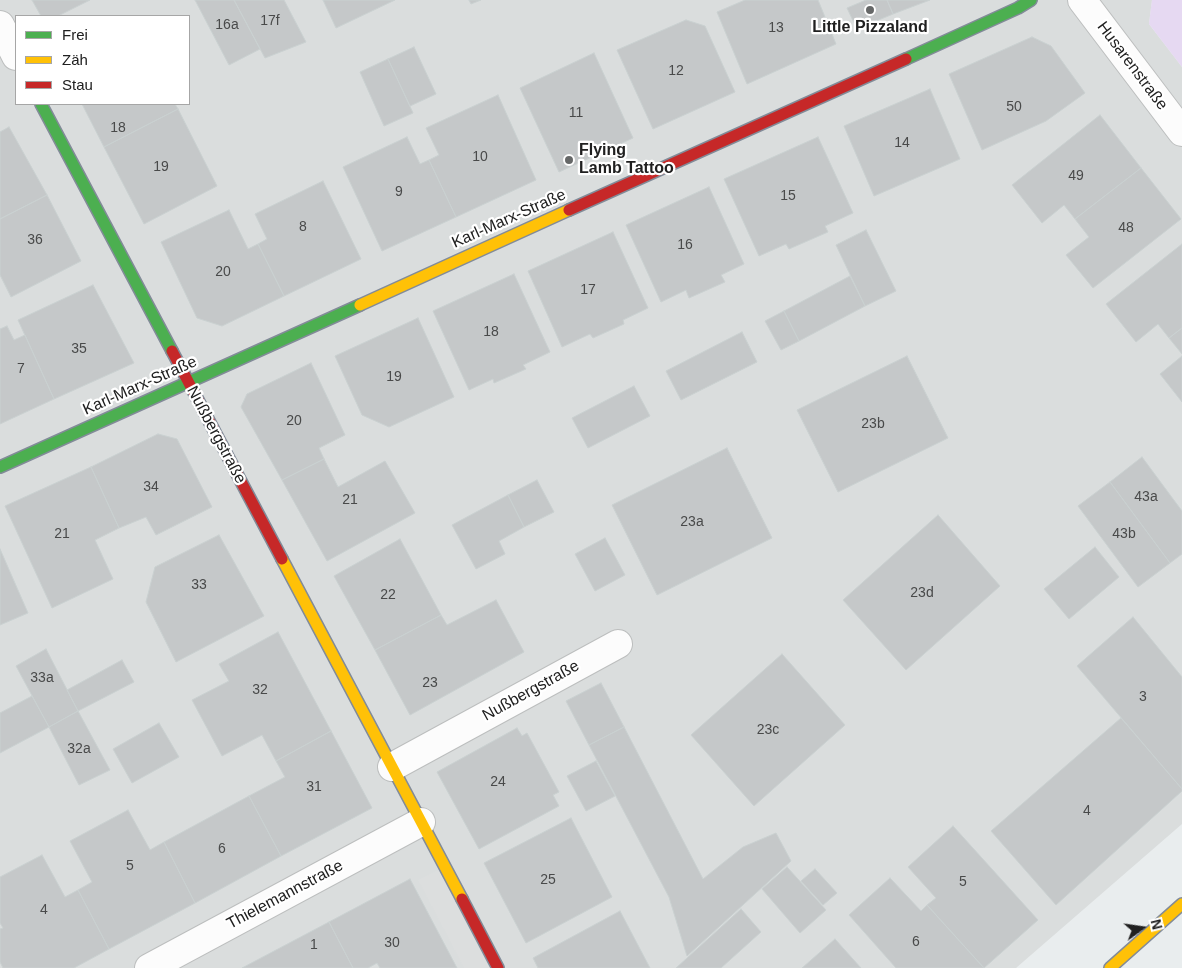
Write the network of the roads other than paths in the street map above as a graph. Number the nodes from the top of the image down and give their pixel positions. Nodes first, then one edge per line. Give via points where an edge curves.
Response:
1 (1031, 0) edge
2 (1082, 0) edge
3 (0, 25) edge
4 (15, 54) edge
5 (42, 105) edge
6 (1182, 132) edge
7 (188, 382) junction
8 (0, 468) edge
9 (618, 644) dead end
10 (392, 767) junction
11 (421, 822) junction
12 (1182, 904) edge
13 (149, 968) edge
14 (498, 968) edge
15 (1110, 968) edge

1 - 7 street, Karl-Marx-Straße
2 - 6 street, Husarenstraße
3 - 4 street
5 - 7 street, Nußbergstraße
7 - 8 street, Karl-Marx-Straße
7 - 10 street, Nußbergstraße
9 - 10 street, Nußbergstraße
10 - 11 street, Nußbergstraße
11 - 13 street, Thielemannstraße
11 - 14 street, Nußbergstraße
12 - 15 street

